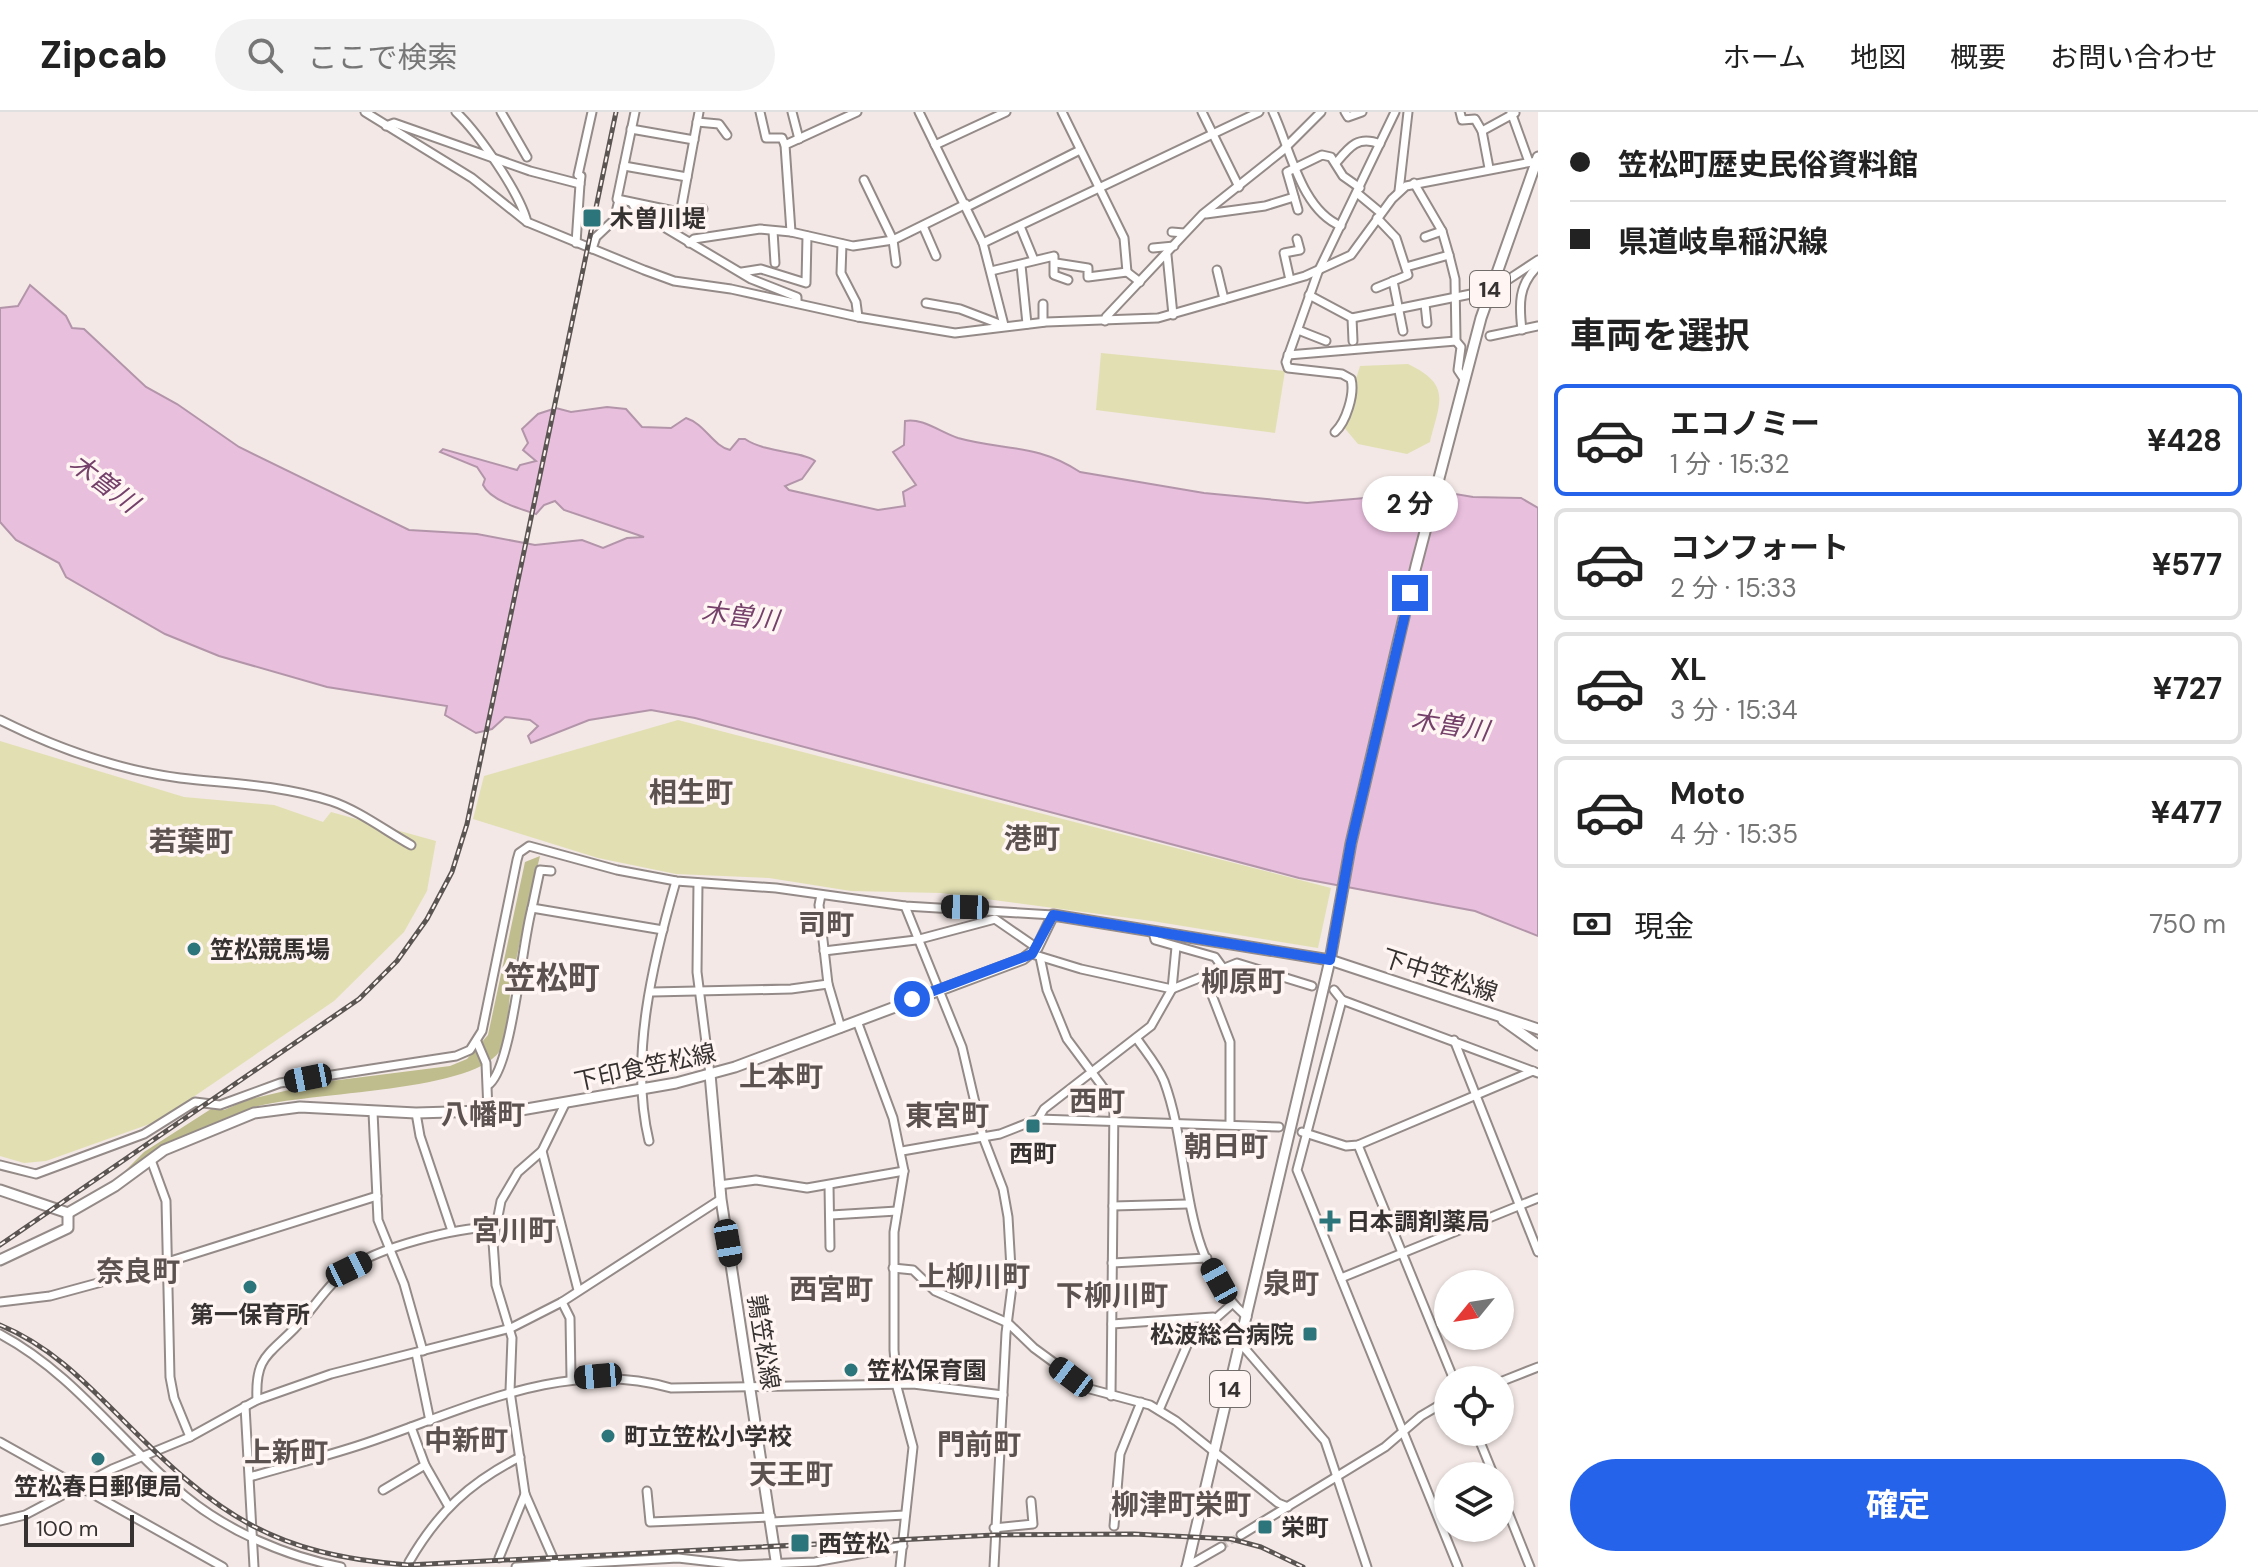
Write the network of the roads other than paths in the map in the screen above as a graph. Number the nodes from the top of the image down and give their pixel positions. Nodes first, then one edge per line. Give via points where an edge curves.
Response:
1 (456, 112) edge
2 (501, 112) edge
3 (592, 112) edge
4 (635, 112) edge
5 (699, 112) edge
6 (760, 112) edge
7 (792, 112) edge
8 (857, 112) edge
9 (919, 112) edge
10 (1006, 112) edge
11 (1062, 112) edge
12 (1202, 112) edge
13 (1259, 112) edge
14 (1273, 112) edge
15 (1321, 112) edge
16 (1345, 112) edge
17 (1362, 112) edge
18 (1395, 112) edge
19 (1408, 112) edge
20 (1460, 112) edge
21 (1513, 113) edge
22 (371, 114) edge
23 (697, 122) junction
24 (1389, 124) junction
25 (385, 126) junction
26 (631, 129) junction
27 (1482, 131) junction
28 (1405, 133) junction
29 (727, 135) dead end
30 (1213, 135) junction
31 (799, 139) junction
32 (694, 140) junction
33 (1380, 144) junction
34 (785, 145) junction
35 (935, 145) junction
36 (1289, 145) junction
37 (1080, 150) junction
38 (492, 157) junction
39 (527, 157) dead end
40 (1336, 163) junction
41 (1536, 165) edge
42 (624, 166) junction
43 (1489, 168) junction
44 (1298, 169) junction
45 (687, 177) junction
46 (864, 180) dead end
47 (1414, 183) junction
48 (580, 184) junction
49 (1099, 187) junction
50 (1239, 187) junction
51 (1359, 190) junction
52 (1399, 191) junction
53 (1294, 197) junction
54 (619, 200) junction
55 (632, 203) junction
56 (966, 206) junction
57 (703, 209) dead end
58 (681, 210) junction
59 (1298, 210) dead end
60 (1203, 214) junction
61 (1379, 216) junction
62 (527, 222) junction
63 (923, 226) junction
64 (1020, 226) junction
65 (1341, 226) junction
66 (773, 231) junction
67 (1442, 231) junction
68 (791, 232) junction
69 (1172, 232) dead end
70 (1184, 233) junction
71 (807, 236) junction
72 (1425, 237) dead end
73 (1297, 239) dead end
74 (893, 240) junction
75 (576, 243) junction
76 (689, 243) junction
77 (983, 243) junction
78 (842, 244) junction
79 (1174, 246) junction
80 (1153, 248) dead end
81 (592, 249) junction
82 (1167, 255) junction
83 (1449, 255) junction
84 (936, 256) dead end
85 (1034, 260) junction
86 (775, 263) dead end
87 (896, 263) dead end
88 (1056, 263) junction
89 (1538, 263) edge
90 (1021, 265) junction
91 (1406, 267) junction
92 (1217, 270) dead end
93 (991, 271) junction
94 (741, 272) junction
95 (1127, 272) junction
96 (1318, 272) junction
97 (1068, 280) dead end
98 (1290, 280) junction
99 (1393, 281) junction
100 (1140, 282) junction
101 (1376, 288) dead end
102 (1479, 288) dead end
103 (1499, 294) dead end
104 (1309, 295) junction
105 (1457, 298) junction
106 (1224, 299) junction
107 (797, 303) junction
108 (926, 303) dead end
109 (1043, 304) dead end
110 (1425, 304) junction
111 (1400, 308) junction
112 (1173, 315) junction
113 (858, 317) junction
114 (1352, 318) junction
115 (1105, 321) junction
116 (1043, 322) junction
117 (1427, 323) dead end
118 (1027, 324) junction
119 (1004, 325) junction
120 (1538, 326) edge
121 (1298, 330) junction
122 (1522, 330) junction
123 (1403, 331) dead end
124 (1490, 336) dead end
125 (1326, 341) dead end
126 (1353, 341) dead end
127 (1456, 341) junction
128 (1288, 355) junction
129 (1464, 379) junction
130 (1335, 432) dead end
131 (0, 720) edge
132 (411, 845) dead end
133 (551, 871) dead end
134 (676, 881) junction
135 (698, 883) junction
136 (821, 895) junction
137 (905, 906) junction
138 (532, 908) junction
139 (1053, 915) junction
140 (663, 930) junction
141 (1153, 932) junction
142 (916, 940) junction
143 (1176, 947) junction
144 (824, 951) junction
145 (1036, 953) junction
146 (1330, 960) junction
147 (1223, 968) junction
148 (1205, 977) junction
149 (828, 984) junction
150 (1312, 986) dead end
151 (938, 989) junction
152 (1172, 989) junction
153 (1334, 990) dead end
154 (652, 992) junction
155 (699, 992) junction
156 (1342, 1000) junction
157 (1482, 1009) junction
158 (857, 1021) junction
159 (841, 1028) junction
160 (1538, 1029) edge
161 (1137, 1039) junction
162 (1454, 1040) junction
163 (477, 1042) junction
164 (1538, 1045) edge
165 (1535, 1072) edge
166 (710, 1074) junction
167 (1092, 1074) junction
168 (488, 1085) junction
169 (641, 1089) junction
170 (1475, 1097) junction
171 (565, 1104) junction
172 (488, 1111) junction
173 (373, 1112) junction
174 (416, 1113) junction
175 (1038, 1119) junction
176 (1116, 1120) junction
177 (1176, 1122) junction
178 (1230, 1122) junction
179 (1279, 1127) dead end
180 (1305, 1133) junction
181 (983, 1137) junction
182 (649, 1141) dead end
183 (1358, 1145) junction
184 (542, 1151) junction
185 (902, 1151) junction
186 (151, 1160) junction
187 (0, 1165) edge
188 (904, 1171) junction
189 (719, 1185) junction
190 (829, 1185) junction
191 (0, 1190) edge
192 (377, 1196) junction
193 (1538, 1198) edge
194 (721, 1199) junction
195 (1188, 1204) junction
196 (1113, 1206) junction
197 (1519, 1206) junction
198 (897, 1211) junction
199 (68, 1213) junction
200 (831, 1215) junction
201 (493, 1227) junction
202 (452, 1231) junction
203 (830, 1247) dead end
204 (391, 1251) junction
205 (1538, 1252) edge
206 (1402, 1253) junction
207 (1207, 1258) junction
208 (0, 1260) edge
209 (168, 1263) junction
210 (1112, 1263) junction
211 (893, 1268) junction
212 (1341, 1278) junction
213 (578, 1290) junction
214 (0, 1302) edge
215 (562, 1302) junction
216 (1232, 1304) junction
217 (1213, 1317) junction
218 (1247, 1317) junction
219 (1008, 1323) junction
220 (1112, 1324) junction
221 (511, 1328) junction
222 (0, 1334) edge
223 (1241, 1344) junction
224 (420, 1352) junction
225 (1448, 1366) edge
226 (1538, 1367) edge
227 (1514, 1376) edge
228 (571, 1378) junction
229 (897, 1387) junction
230 (751, 1388) junction
231 (510, 1391) junction
232 (1003, 1395) junction
233 (1111, 1396) junction
234 (257, 1400) junction
235 (1141, 1402) junction
236 (245, 1406) junction
237 (1434, 1408) edge
238 (1159, 1410) junction
239 (430, 1421) junction
240 (411, 1427) junction
241 (1403, 1432) junction
242 (190, 1437) junction
243 (0, 1442) edge
244 (1215, 1452) junction
245 (144, 1455) junction
246 (520, 1457) junction
247 (425, 1465) junction
248 (1338, 1475) junction
249 (250, 1477) junction
250 (81, 1488) junction
251 (383, 1490) dead end
252 (647, 1491) dead end
253 (525, 1494) junction
254 (1031, 1501) dead end
255 (449, 1507) junction
256 (1288, 1507) junction
257 (905, 1515) junction
258 (772, 1519) junction
259 (0, 1521) edge
260 (1114, 1526) dead end
261 (1514, 1527) edge
262 (994, 1528) junction
263 (1241, 1535) tunnel mouth
264 (253, 1537) junction
265 (903, 1546) junction
266 (1221, 1547) tunnel mouth
267 (499, 1558) dead end
268 (409, 1562) dead end
269 (614, 1564) edge
270 (777, 1565) edge
271 (557, 1566) edge
272 (223, 1567) edge
273 (254, 1567) edge
274 (341, 1567) edge
275 (516, 1567) edge
276 (900, 1567) edge
277 (994, 1567) edge
278 (1187, 1567) edge
279 (1367, 1567) edge
280 (1458, 1567) edge
281 (1530, 1567) edge

1 - 38 street
2 - 39 street
3 - 48 street
4 - 26 street
5 - 23 street
6 - 34 street via 766,138 782,138
7 - 31 street
8 - 31 street
9 - 35 street
10 - 35 street
11 - 37 street
12 - 30 street
13 - 30 street
14 - 36 street
15 - 36 street
16 - 17 street via 1348,117
18 - 24 street
19 - 28 street
20 - 27 street via 1462,120 1475,119
21 - 27 street
21 - 41 street
22 - 25 street
23 - 29 street via 719,124
23 - 32 street
24 - 28 street
24 - 33 street
25 - 38 street via 394,123
25 - 62 street via 472,178
26 - 32 street
26 - 42 street
27 - 43 street
28 - 52 street
30 - 49 street
30 - 50 street
31 - 34 street
32 - 45 street
33 - 40 street via 1358,141
33 - 51 street
34 - 68 street
35 - 56 street
36 - 44 street
36 - 50 street
37 - 49 street
37 - 56 street
38 - 48 street
38 - 62 street
40 - 44 street via 1322,155
40 - 51 street
41 - 43 street
41 - 129 main road, 14
42 - 45 street
42 - 54 street
43 - 47 street
44 - 53 street via 1287,172
44 - 65 street via 1312,202
45 - 58 street
46 - 74 street
47 - 52 street
47 - 67 street
48 - 75 street
49 - 64 street
49 - 95 street via 1124,238
50 - 60 street
51 - 61 street
51 - 65 street
52 - 61 street
53 - 59 street
53 - 60 street
54 - 55 street
54 - 81 street via 614,220 596,237
55 - 58 street
55 - 76 street
56 - 63 street
56 - 77 street
57 - 58 street
60 - 70 street
61 - 91 street via 1396,238
61 - 96 street via 1351,255
62 - 75 street
63 - 74 street
63 - 84 street
64 - 77 street
64 - 85 street
65 - 96 street
66 - 68 street
66 - 76 street via 749,230
66 - 86 street
67 - 72 street
67 - 83 street
68 - 71 street
69 - 70 street
70 - 79 street
71 - 78 street
71 - 94 street via 806,283 761,269
73 - 98 street via 1300,250 1284,253
74 - 78 street
74 - 87 street
75 - 81 street
76 - 94 street
77 - 93 street
78 - 113 street via 841,273
79 - 80 street
79 - 82 street
81 - 107 street via 674,281
82 - 100 street
82 - 112 street
83 - 91 street
83 - 105 street
85 - 88 street via 1054,256
85 - 90 street
88 - 95 street via 1088,268 1088,277
88 - 97 street via 1056,279
89 - 103 street via 1506,281
89 - 122 street via 1518,305
90 - 93 street
90 - 118 street
91 - 99 street via 1408,275
92 - 106 street
93 - 119 street
94 - 107 street via 797,297
95 - 100 street
96 - 98 street
96 - 104 street
98 - 106 street
99 - 101 street
99 - 111 street
100 - 115 street
102 - 105 street
104 - 114 street
104 - 121 street
105 - 110 street
105 - 127 street
106 - 112 street
107 - 113 street
108 - 119 street
109 - 116 street
110 - 111 street
110 - 117 street
111 - 114 street
111 - 123 street
112 - 115 street
113 - 119 street via 955,333
114 - 126 street
115 - 116 street
116 - 118 street
118 - 119 street
120 - 122 street
121 - 125 street
121 - 128 street
122 - 124 street
127 - 128 street
127 - 129 street via 1461,347 1458,370
128 - 130 street via 1288,368 1351,379 1342,425
129 - 146 main road, 14 via 1384,699
131 - 132 street via 83,756 135,769 275,786 332,801
133 - 138 street via 540,870
134 - 135 street
134 - 140 street
134 - 163 street via 544,848 524,849 517,860
135 - 136 street
135 - 155 street
136 - 137 street
136 - 144 street
137 - 139 street
137 - 142 street
138 - 140 street
138 - 168 street via 511,1024 499,1071
139 - 141 main road
139 - 145 main road
140 - 154 street
141 - 143 street via 1155,940
141 - 146 main road
142 - 144 street
142 - 145 street via 995,919
142 - 151 street
143 - 147 street via 1215,957
143 - 152 street
144 - 149 street
145 - 151 main road, 下印食笠松線
145 - 152 street
145 - 167 street via 1067,1039
146 - 157 main road, 下中笠松線
146 - 218 main road, 14
147 - 148 street
147 - 150 street via 1237,963
148 - 152 street
148 - 178 street via 1230,1042
149 - 155 street
149 - 159 street
151 - 158 main road, 下印食笠松線
151 - 181 street via 962,1047
152 - 161 street via 1151,1026
153 - 156 street
154 - 155 street
154 - 169 street via 639,1066
155 - 166 street
156 - 162 street
156 - 180 street
157 - 160 main road, 下中笠松線
157 - 164 main road
158 - 159 main road, 下印食笠松線
158 - 185 street
159 - 166 main road, 下印食笠松線
161 - 167 street
161 - 177 street via 1163,1078
162 - 165 street
162 - 170 street
163 - 168 street
163 - 187 street via 456,1056 280,1083 220,1105 195,1102 144,1134 36,1174
165 - 170 street
166 - 169 main road, 下印食笠松線
166 - 189 main road, 鶉笠松線
167 - 175 street
167 - 176 street via 1114,1102
168 - 172 street
169 - 171 main road, 下印食笠松線
169 - 182 street
170 - 183 street
170 - 197 street
171 - 172 main road, 下印食笠松線
171 - 184 street
172 - 174 main road, 下印食笠松線
173 - 174 main road, 下印食笠松線
173 - 186 main road, 下印食笠松線 via 300,1107 254,1113
173 - 192 street
174 - 202 street
175 - 176 street
175 - 181 street
176 - 177 street
176 - 196 street
177 - 178 street
177 - 195 street
178 - 179 street
180 - 183 street
180 - 212 street via 1297,1170
181 - 185 street
181 - 219 street via 1008,1217
183 - 206 street
184 - 201 street via 510,1183
184 - 213 street
185 - 188 street
186 - 199 main road, 下印食笠松線
186 - 209 street via 166,1201
188 - 190 street
188 - 198 street
189 - 190 street via 756,1180 807,1188
189 - 194 main road, 鶉笠松線
190 - 200 street
191 - 199 main road
192 - 204 street via 378,1220
192 - 209 street
193 - 197 street
194 - 213 street
194 - 230 main road, 鶉笠松線
195 - 196 street
195 - 207 street
196 - 210 street
197 - 205 street
197 - 206 street
198 - 200 street
198 - 211 street
199 - 208 main road, 下印食笠松線 via 68,1228
200 - 203 street
201 - 202 street
201 - 221 street via 493,1265
202 - 204 street
204 - 224 street
204 - 234 street via 349,1269 267,1351 256,1383
206 - 212 street
206 - 225 street
207 - 210 street
207 - 216 street
209 - 214 street via 50,1296
209 - 242 street via 170,1377
210 - 220 street
211 - 219 street via 913,1270 935,1291
211 - 229 street
212 - 241 street
213 - 215 street
215 - 221 street
215 - 228 street via 570,1318
216 - 217 street
216 - 218 street
217 - 220 street
217 - 238 street via 1188,1343
218 - 223 main road, 14
219 - 232 street
219 - 233 street via 1071,1377
220 - 233 street
221 - 224 street
221 - 231 street
222 - 245 street via 46,1361
223 - 244 main road, 14
223 - 248 street via 1313,1423
224 - 234 street via 331,1374
224 - 239 street
226 - 227 street
228 - 230 street via 639,1379 671,1388
228 - 231 street
229 - 230 street
229 - 232 street via 913,1384
229 - 257 street via 913,1447
230 - 258 main road, 鶉笠松線
231 - 239 street
231 - 246 street
232 - 262 street
233 - 235 street
234 - 236 street
235 - 238 street
235 - 260 street via 1120,1454
236 - 242 street
236 - 249 street
237 - 241 street
238 - 244 street
239 - 240 street
240 - 247 street
240 - 249 street
241 - 248 street
241 - 280 street
242 - 245 street
243 - 250 street
244 - 256 street
244 - 278 main road, 14
245 - 250 street
245 - 264 street via 201,1508
246 - 253 street
246 - 255 street via 474,1482
247 - 251 street
247 - 255 street
248 - 256 street
248 - 279 street
249 - 264 street
250 - 259 street
250 - 272 street
252 - 258 street via 650,1522
253 - 267 street
253 - 271 street
254 - 262 street via 1033,1524
255 - 268 street
256 - 263 street
257 - 258 street
257 - 265 street
258 - 270 main road, 鶉笠松線
261 - 281 street
262 - 277 street
264 - 273 street
264 - 274 street
265 - 270 street
265 - 276 street
266 - 278 street
269 - 270 street via 678,1558
269 - 271 street
271 - 275 street

